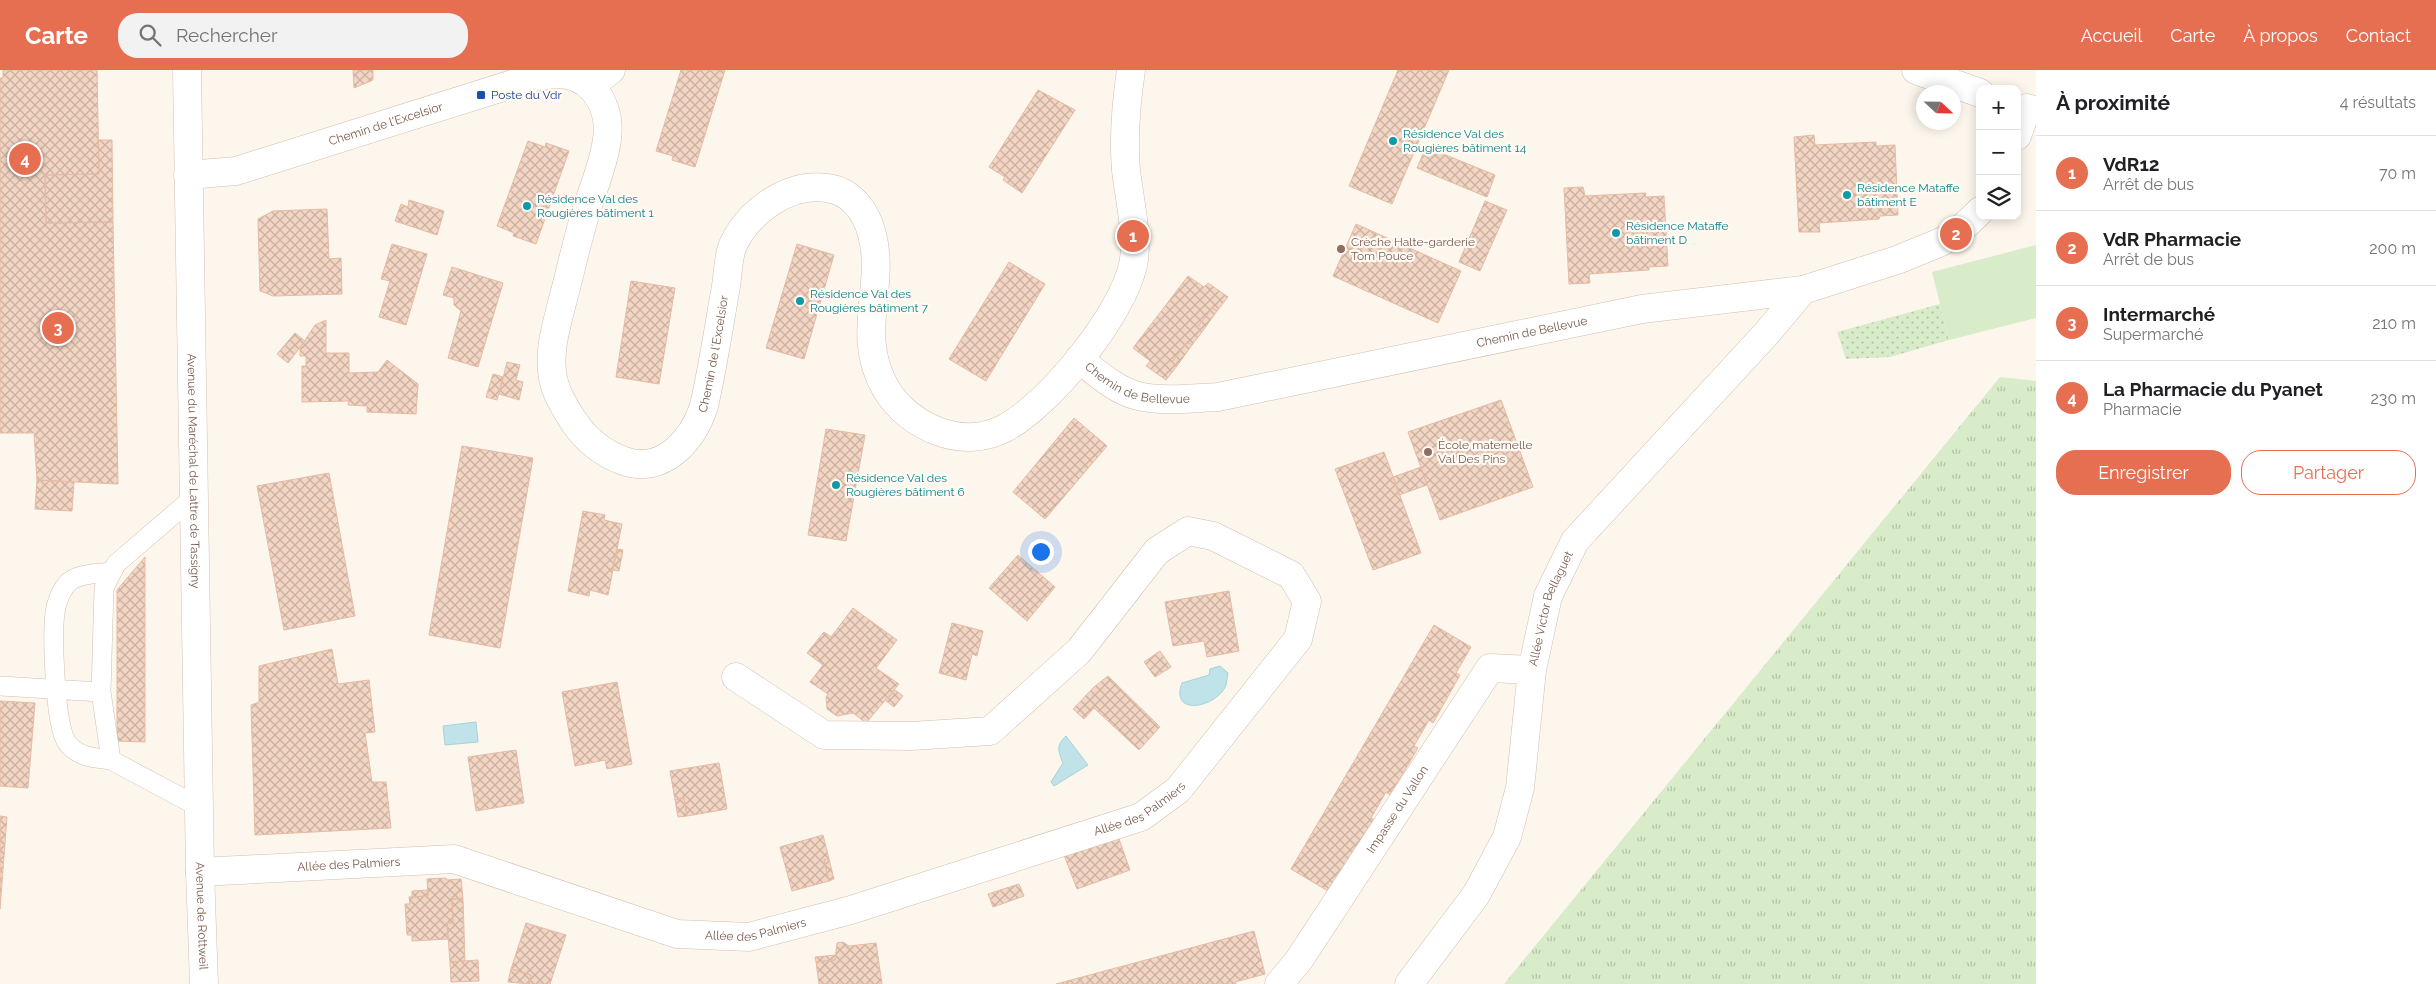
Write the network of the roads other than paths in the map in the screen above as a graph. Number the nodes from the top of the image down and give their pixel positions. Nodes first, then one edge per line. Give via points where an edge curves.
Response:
1 (187, 70) edge
2 (1130, 70) edge
3 (1916, 70) edge
4 (538, 73) edge
5 (601, 78) edge
6 (1976, 91) edge
7 (2027, 108) edge
8 (2019, 130) edge
9 (188, 175) junction
10 (1976, 215) edge
11 (1803, 290) junction
12 (1079, 359) junction
13 (195, 496) junction
14 (112, 572) junction
15 (1532, 670) junction
16 (736, 677) dead end
17 (0, 686) edge
18 (56, 689) junction
19 (101, 692) junction
20 (110, 760) junction
21 (199, 807) junction
22 (200, 872) junction
23 (189, 984) edge
24 (204, 984) edge
25 (1279, 984) edge
26 (1409, 984) edge

1 - 9 street, Avenue du Maréchal de Lattre de Tassigny
2 - 12 street, Chemin de l'Excelsior via 1125,143 1134,257 1120,300
3 - 6 street
4 - 5 street, Chemin de l'Excelsior
4 - 9 street, Chemin de l'Excelsior via 236,171
5 - 12 street, Chemin de l'Excelsior via 608,138 580,234 552,359 553,377 566,408 582,434 605,452 632,464 649,464 672,454 688,438 704,406 733,246 762,209 776,199 804,188 830,188 842,192 860,206 867,220 874,256 870,330 874,361 891,396 918,422 957,437 984,435 1004,429 1038,403
7 - 8 street
9 - 13 street, Avenue du Maréchal de Lattre de Tassigny
10 - 11 street, Chemin de Bellevue via 1956,234 1941,242 1897,260
11 - 12 street, Chemin de Bellevue via 1642,309 1218,397 1138,396 1110,383
11 - 15 street, Allée Victor Bellaguet via 1575,541 1548,596
13 - 14 lane via 116,564
13 - 21 street, Avenue du Maréchal de Lattre de Tassigny
14 - 18 lane via 75,578 67,583 61,594 54,628
14 - 19 lane via 104,588
15 - 25 street, Impasse du Vallon via 1490,668 1299,960
15 - 26 street, Allée Victor Bellaguet via 1520,788 1507,837 1476,894
16 - 22 street, Allée des Palmiers via 824,735 910,736 990,731 1080,651 1157,552 1188,531 1213,536 1291,576 1307,601 1298,639 1178,790 1141,817 851,910 749,937 677,934 454,859
17 - 18 lane
18 - 19 lane
18 - 20 lane via 66,740 79,753
19 - 20 lane
20 - 21 lane
21 - 22 street, Avenue du Maréchal de Lattre de Tassigny
22 - 23 street, Avenue de Rottweil
22 - 24 street, Avenue de Rottweil

